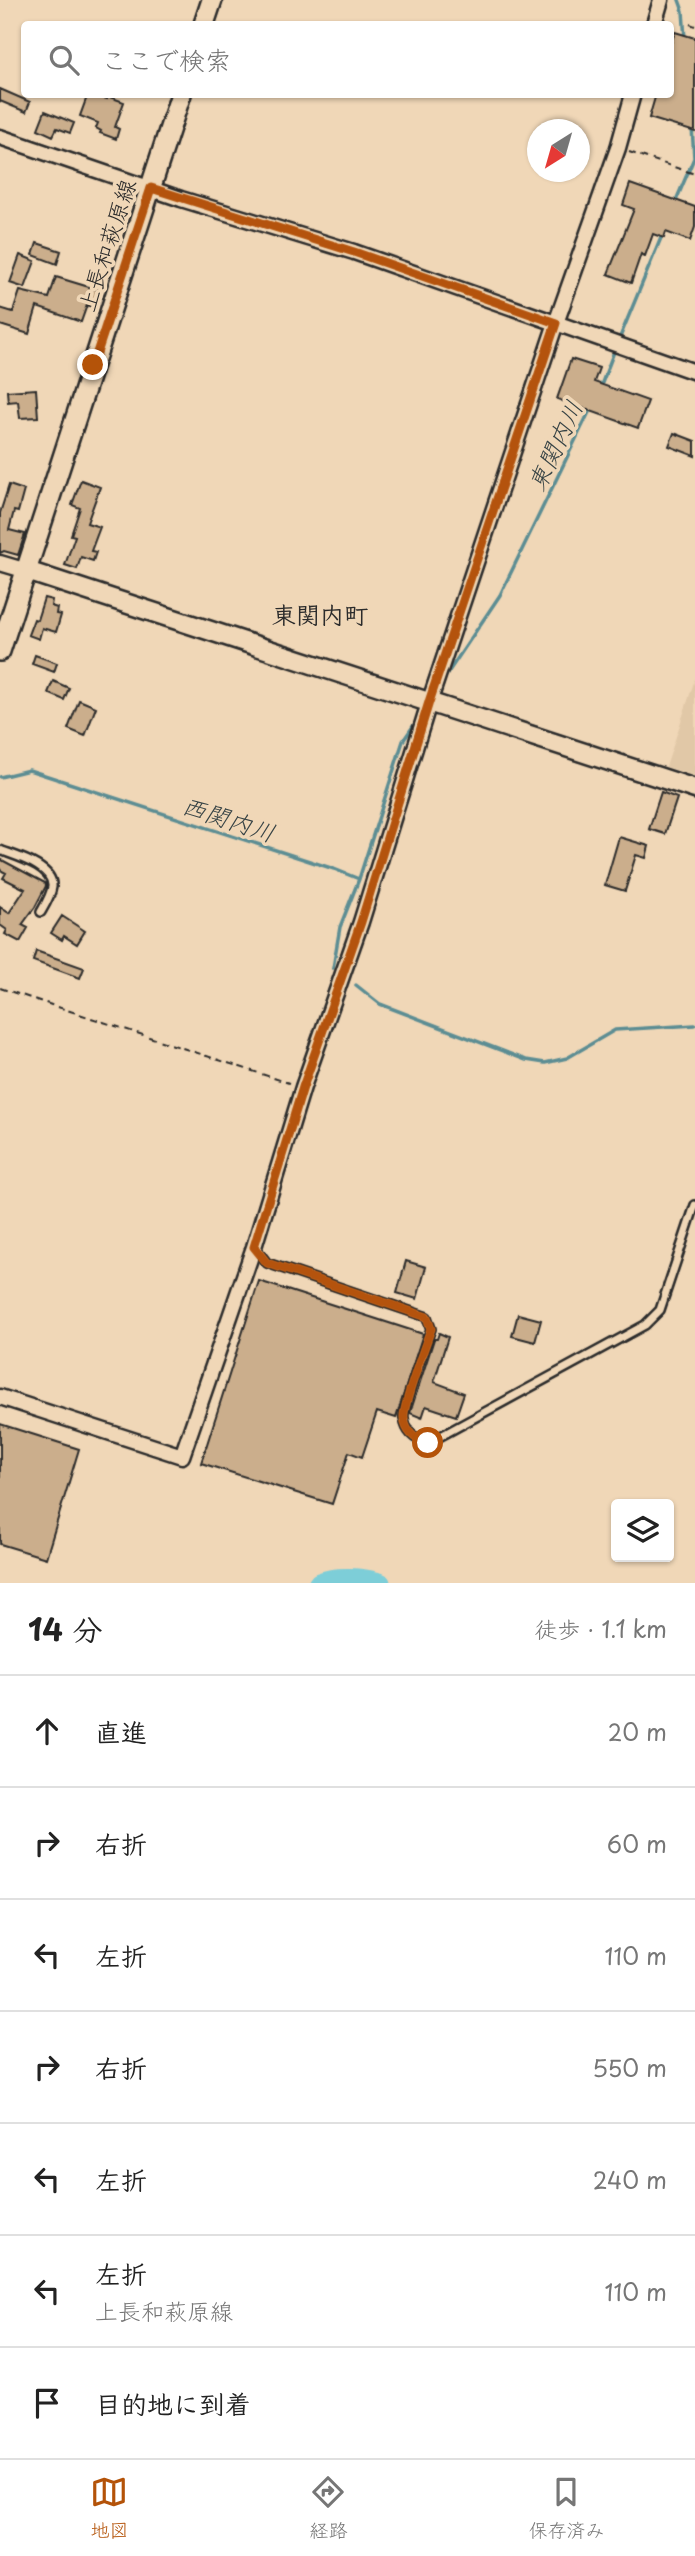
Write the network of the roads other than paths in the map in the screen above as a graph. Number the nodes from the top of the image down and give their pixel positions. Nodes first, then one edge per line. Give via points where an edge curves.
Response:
1 (212, 0) edge
2 (661, 0) edge
3 (205, 21) edge
4 (655, 21) edge
5 (180, 98) edge
6 (633, 98) edge
7 (0, 137) edge
8 (151, 188) junction
9 (556, 323) junction
10 (695, 372) edge
11 (0, 563) edge
12 (27, 571) junction
13 (0, 651) edge
14 (429, 702) junction
15 (695, 789) edge
16 (0, 850) edge
17 (41, 912) dead end
18 (695, 1205) edge
19 (254, 1247) junction
20 (0, 1397) edge

1 - 3 main road
2 - 4 street
5 - 8 main road, 上長和萩原線
6 - 9 street
7 - 8 street
8 - 9 street
8 - 12 main road, 上長和萩原線
9 - 10 street
9 - 14 street
11 - 12 street
12 - 13 main road, 上長和萩原線
12 - 14 street
14 - 15 street
14 - 19 street
16 - 17 lane via 44,870 51,880 52,889
18 - 19 lane via 660,1310 645,1325 428,1443 416,1440 403,1416 431,1329 427,1317 267,1263
19 - 20 street via 182,1456

